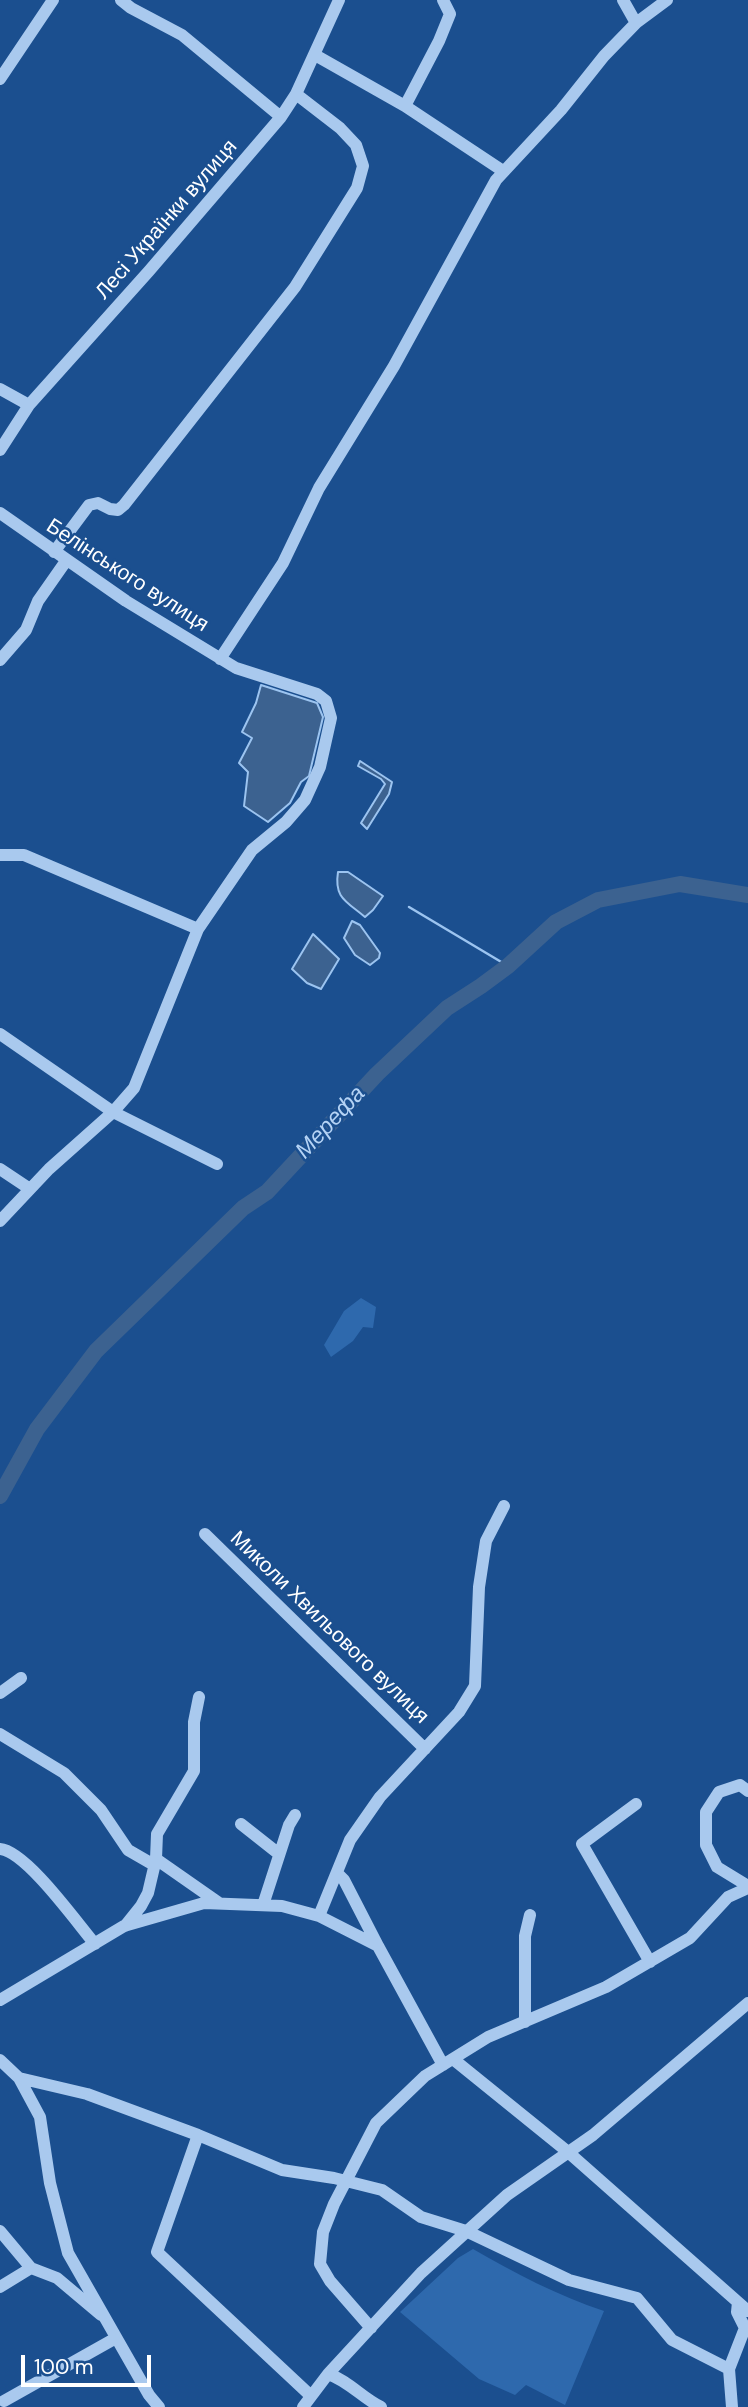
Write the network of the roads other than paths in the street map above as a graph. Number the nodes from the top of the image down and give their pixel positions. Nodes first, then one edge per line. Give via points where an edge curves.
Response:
1 (53, 0) edge
2 (121, 0) edge
3 (339, 0) edge
4 (443, 0) edge
5 (623, 0) edge
6 (667, 0) edge
7 (636, 23) junction
8 (315, 55) junction
9 (0, 79) edge
10 (296, 94) junction
11 (405, 106) junction
12 (281, 117) junction
13 (503, 171) junction
14 (1, 388) edge
15 (29, 405) junction
16 (0, 450) edge
17 (0, 513) edge
18 (54, 552) junction
19 (66, 561) junction
20 (220, 659) junction
21 (0, 660) edge
22 (0, 855) edge
23 (198, 929) junction
24 (0, 1034) edge
25 (113, 1112) junction
26 (217, 1164) dead end
27 (0, 1169) edge
28 (30, 1189) junction
29 (0, 1221) edge
30 (504, 1506) dead end
31 (205, 1534) dead end
32 (21, 1678) dead end
33 (0, 1693) edge
34 (200, 1697) dead end
35 (0, 1734) edge
36 (425, 1749) junction
37 (748, 1791) edge
38 (636, 1804) dead end
39 (295, 1815) dead end
40 (241, 1824) dead end
41 (0, 1849) edge
42 (279, 1854) junction
43 (155, 1862) junction
44 (337, 1873) junction
45 (748, 1887) edge
46 (219, 1903) junction
47 (263, 1905) junction
48 (530, 1915) dead end
49 (319, 1916) junction
50 (124, 1926) junction
51 (95, 1944) junction
52 (378, 1946) junction
53 (650, 1962) junction
54 (0, 2000) edge
55 (748, 2003) edge
56 (525, 2022) junction
57 (0, 2060) edge
58 (448, 2062) junction
59 (19, 2078) junction
60 (198, 2135) junction
61 (568, 2152) junction
62 (346, 2181) junction
63 (0, 2231) edge
64 (466, 2231) junction
65 (32, 2267) junction
66 (0, 2287) edge
67 (743, 2306) edge
68 (109, 2322) junction
69 (370, 2328) junction
70 (116, 2338) junction
71 (729, 2369) junction
72 (335, 2376) junction
73 (4, 2401) dead end
74 (307, 2402) edge
75 (159, 2407) edge
76 (381, 2407) edge
77 (732, 2407) edge

1 - 9 street
2 - 12 street via 182,35
3 - 8 street, Лесі Українки вулиця
4 - 11 street via 450,14
5 - 7 street
6 - 7 street
7 - 13 street
8 - 10 street, Лесі Українки вулиця
8 - 11 street
10 - 12 street, Лесі Українки вулиця
10 - 18 street via 356,145 363,166 357,188 295,287 124,505 118,510 98,503 89,505
11 - 13 street
12 - 15 street, Лесі Українки вулиця
13 - 20 street via 394,366 319,488 283,563
14 - 15 street
15 - 16 street, Лесі Українки вулиця
17 - 18 street, Белінського вулиця
18 - 19 street, Белінського вулиця
19 - 20 street, Белінського вулиця
19 - 21 street via 38,601 26,629
20 - 23 street, Белінського вулиця via 317,694 326,701 331,718 320,768 305,800 251,850
22 - 23 street via 24,855
23 - 25 street, Белінського вулиця via 134,1088
24 - 25 street
25 - 26 street
25 - 28 street, Белінського вулиця
27 - 28 street
28 - 29 street, Белінського вулиця
30 - 36 street via 486,1541 479,1587 475,1686 459,1712
31 - 36 street, Миколи Хвильового вулиця
32 - 33 street
34 - 43 street via 194,1721 194,1771 157,1835
35 - 43 street via 64,1773 101,1810 128,1850
36 - 44 street via 357,1829
37 - 45 street via 740,1785 719,1792 706,1812 706,1845 717,1867
38 - 53 street via 582,1844
39 - 42 street
40 - 42 street
41 - 51 street via 8,1850 38,1875
42 - 47 street
43 - 46 street
43 - 50 street via 148,1893
44 - 49 street
44 - 52 street
45 - 53 street via 728,1897 690,1938
46 - 47 street
46 - 50 street via 204,1903
47 - 49 street
48 - 56 street via 525,1936
49 - 52 street
50 - 51 street
51 - 54 street
52 - 58 street
53 - 56 street
55 - 61 street
56 - 58 street via 488,2037
57 - 59 street
58 - 61 street
58 - 62 street via 425,2076 376,2123
59 - 60 street via 87,2094
59 - 68 street via 40,2117 50,2183 68,2253
60 - 62 street via 282,2170
60 - 74 street via 157,2252
61 - 64 street
61 - 67 street
62 - 64 street via 382,2190 421,2217
62 - 69 street via 323,2232 320,2263
63 - 65 street
64 - 69 street
64 - 71 street via 569,2280 637,2298 672,2340
65 - 66 street
65 - 68 street via 57,2278
67 - 71 street via 737,2312 746,2328
68 - 70 street
69 - 72 street via 343,2358
70 - 73 street
70 - 75 street
71 - 77 street
72 - 74 street
72 - 76 street

